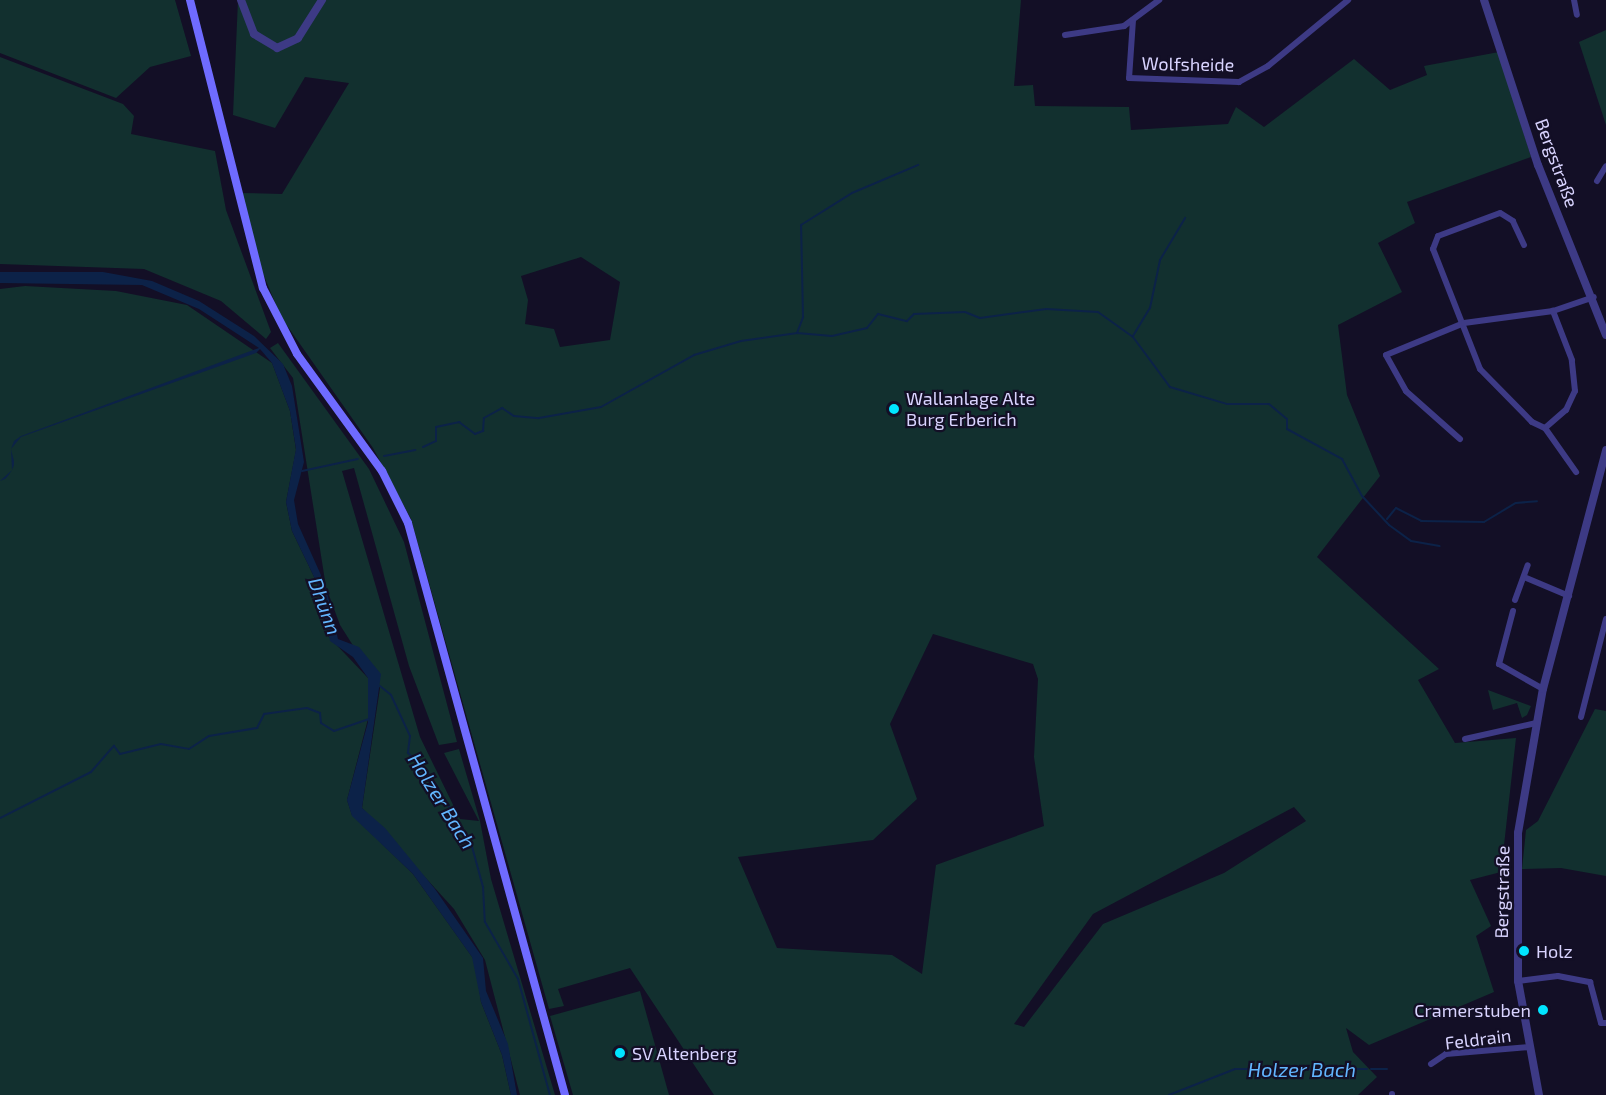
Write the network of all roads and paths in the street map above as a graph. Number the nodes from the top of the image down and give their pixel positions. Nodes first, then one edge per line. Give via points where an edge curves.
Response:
1 (190, 0) edge
2 (241, 0) edge
3 (322, 0) edge
4 (1159, 0) edge
5 (1348, 0) edge
6 (1484, 0) edge
7 (1574, 0) edge
8 (1577, 15) dead end
9 (1132, 20) junction
10 (1065, 35) dead end
11 (1606, 166) edge
12 (1597, 181) dead end
13 (1524, 245) dead end
14 (1595, 297) junction
15 (1553, 311) junction
16 (1464, 323) junction
17 (1606, 335) edge
18 (1545, 428) junction
19 (1460, 439) dead end
20 (1606, 454) edge
21 (1576, 472) dead end
22 (1528, 565) dead end
23 (1524, 577) junction
24 (1569, 596) junction
25 (1515, 600) dead end
26 (1513, 611) dead end
27 (1606, 619) edge
28 (1543, 689) junction
29 (1581, 717) dead end
30 (1536, 723) junction
31 (1465, 739) dead end
32 (1518, 981) junction
33 (1606, 1023) edge
34 (1530, 1047) junction
35 (1431, 1064) dead end
36 (565, 1095) edge
37 (1539, 1095) edge

1 - 36 main road via 254,262 282,330 377,463 408,524
2 - 3 street via 254,34 277,48 298,38
4 - 9 street
5 - 9 street, Wolfsheide via 1268,66 1239,82 1130,78
6 - 14 street, Bergstraße via 1538,165
7 - 8 street
9 - 10 street
11 - 12 street
13 - 16 street via 1513,221 1500,213 1433,242
14 - 15 street
14 - 17 street, Bergstraße
15 - 16 street
15 - 18 street via 1572,360 1575,392 1566,410
16 - 18 street via 1480,369 1532,422
16 - 19 street via 1386,355 1406,391
18 - 21 street
20 - 24 street, Bergstraße
22 - 23 street
23 - 24 street
23 - 25 street
24 - 28 street, Bergstraße
26 - 28 street via 1499,664
27 - 29 street
28 - 30 street, Bergstraße
30 - 31 street
30 - 32 street, Bergstraße via 1516,873
32 - 33 street via 1558,976 1590,982 1601,1023
32 - 34 street, Bergstraße
34 - 35 street, Feldrain via 1446,1054
34 - 37 street, Bergstraße

